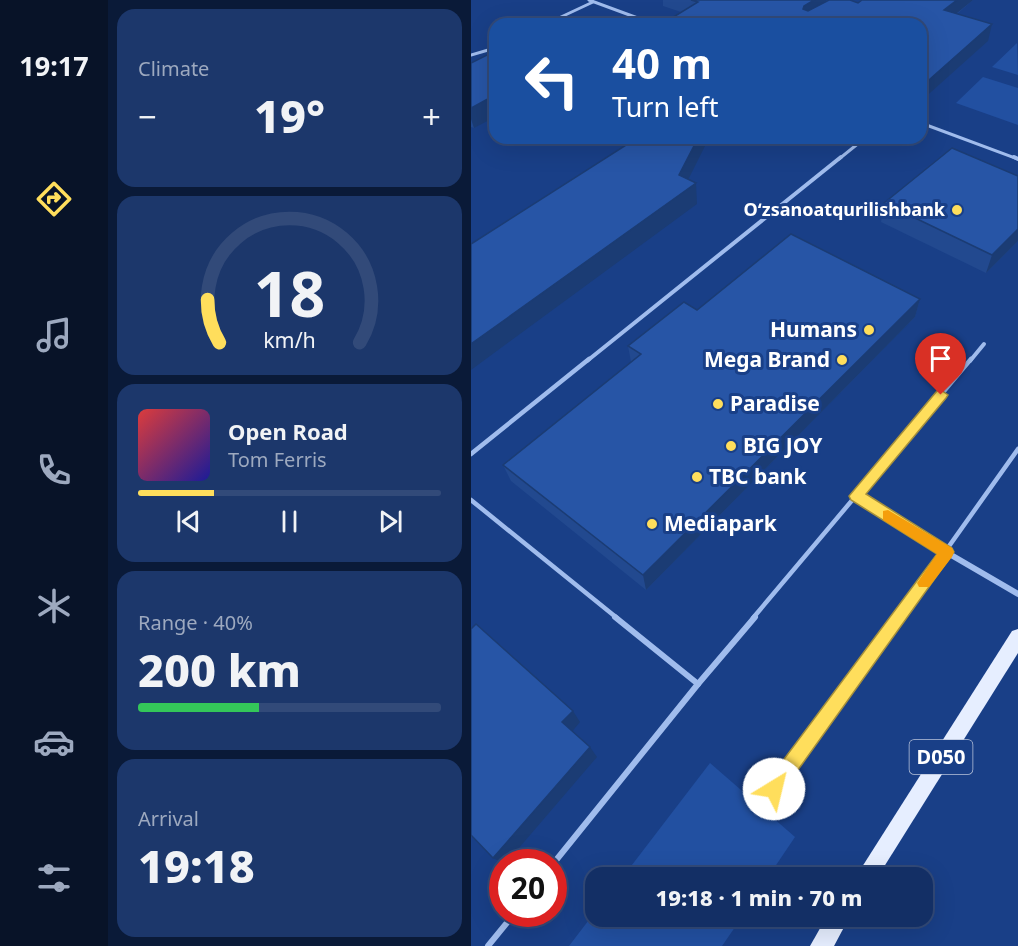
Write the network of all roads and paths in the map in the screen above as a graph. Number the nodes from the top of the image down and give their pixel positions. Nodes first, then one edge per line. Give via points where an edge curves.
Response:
1 (589, 0) edge
2 (593, 2) junction
3 (559, 18) edge
4 (637, 18) edge
5 (489, 50) edge
6 (471, 55) edge
7 (927, 125) edge
8 (858, 144) edge
9 (1018, 159) edge
10 (984, 344) dead end
11 (1018, 449) edge
12 (471, 454) edge
13 (856, 496) junction
14 (471, 500) edge
15 (946, 552) junction
16 (1018, 594) edge
17 (1018, 637) edge
18 (698, 684) junction
19 (761, 807) dead end
20 (565, 849) edge
21 (872, 867) edge
22 (503, 927) edge
23 (833, 927) edge
24 (488, 946) edge
25 (821, 946) edge

1 - 2 lane
2 - 3 lane
2 - 4 lane
5 - 6 lane
7 - 9 lane
8 - 12 lane
10 - 13 lane
11 - 15 lane
13 - 15 lane
13 - 18 lane
14 - 18 lane
15 - 16 street
15 - 19 lane
17 - 21 main road, D050
18 - 20 lane
22 - 24 lane
23 - 25 main road

